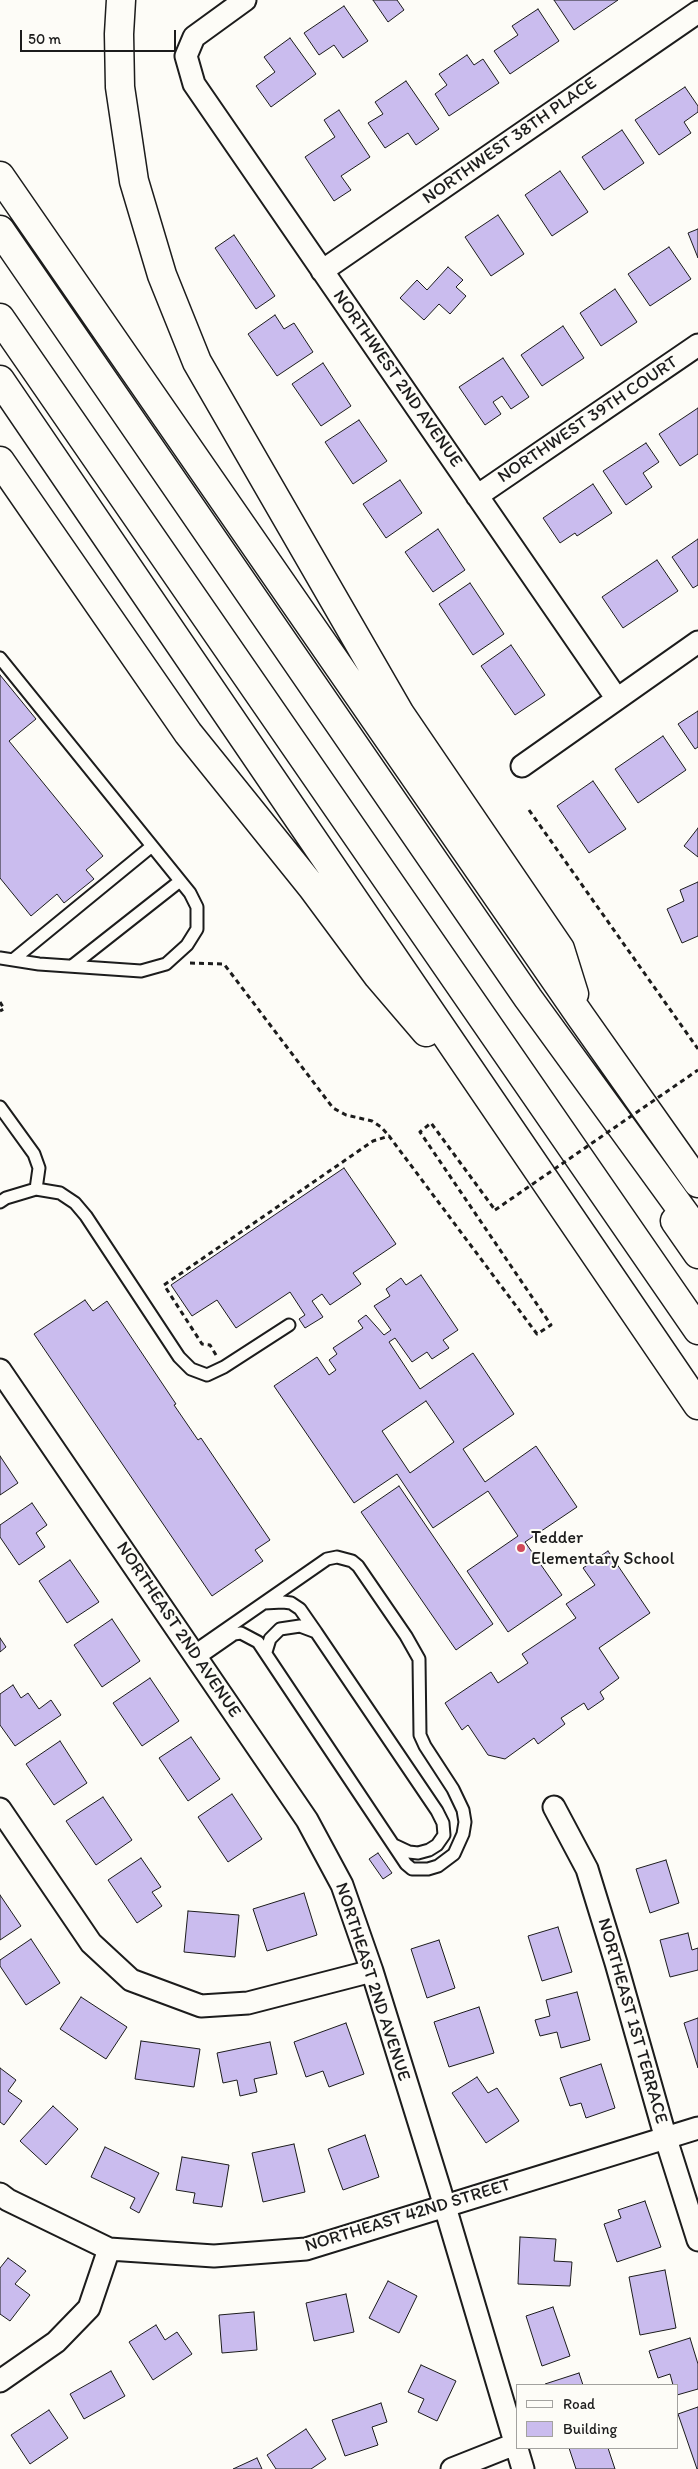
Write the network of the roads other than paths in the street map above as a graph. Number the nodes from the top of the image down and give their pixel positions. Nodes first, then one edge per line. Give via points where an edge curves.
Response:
1 (121, 0) edge
2 (245, 0) edge
3 (698, 12) edge
4 (0, 176) edge
5 (0, 230) edge
6 (322, 271) junction
7 (0, 318) edge
8 (698, 345) edge
9 (0, 380) edge
10 (0, 461) edge
11 (477, 496) junction
12 (698, 642) edge
13 (0, 658) edge
14 (617, 699) junction
15 (522, 766) dead end
16 (152, 846) junction
17 (180, 881) junction
18 (0, 958) edge
19 (14, 959) junction
20 (72, 966) junction
21 (528, 998) junction
22 (581, 1017) junction
23 (0, 1107) edge
24 (528, 1154) junction
25 (698, 1182) edge
26 (36, 1189) junction
27 (0, 1202) edge
28 (698, 1232) edge
29 (698, 1254) edge
30 (289, 1325) dead end
31 (698, 1330) edge
32 (0, 1370) edge
33 (698, 1405) edge
34 (261, 1604) junction
35 (316, 1632) junction
36 (266, 1652) junction
37 (195, 1656) junction
38 (554, 1807) dead end
39 (0, 1809) edge
40 (394, 1845) junction
41 (372, 1971) junction
42 (698, 2128) edge
43 (666, 2139) junction
44 (0, 2194) edge
45 (444, 2206) junction
46 (698, 2240) edge
47 (108, 2249) junction
48 (0, 2381) edge
49 (515, 2444) junction
50 (516, 2447) edge
51 (517, 2449) edge
52 (452, 2469) edge
53 (523, 2469) edge

1 - 22 highway via 120,87 134,181 162,274 197,362 400,714 560,949
2 - 6 street, NORTHWEST 2ND AVENUE via 194,36 186,56 194,84
3 - 6 street, NORTHWEST 38TH PLACE
4 - 22 highway
5 - 21 highway
6 - 11 street, NORTHWEST 2ND AVENUE
7 - 31 highway
8 - 11 street, NORTHWEST 39TH COURT
9 - 24 highway
10 - 24 highway via 188,733 312,887 378,976
11 - 14 street, NORTHWEST 2ND AVENUE
12 - 14 street
13 - 16 lane
14 - 15 street
16 - 17 lane
16 - 19 lane
17 - 20 lane
17 - 20 lane via 197,907 197,929 187,945 166,964 141,971
18 - 19 lane
19 - 20 lane
21 - 28 highway
21 - 29 highway via 582,1085
22 - 25 highway
23 - 26 lane via 34,1154 39,1168
24 - 33 highway
26 - 27 lane
26 - 30 lane via 60,1193 75,1203 191,1370 208,1375 224,1368
32 - 37 street, NORTHEAST 2ND AVENUE
34 - 35 lane via 291,1603 300,1609
34 - 37 lane
34 - 40 lane via 326,1559 345,1558 358,1566 416,1651 419,1659 420,1735 458,1799 465,1822 460,1846 438,1866 412,1869
35 - 36 lane via 300,1626 280,1629 270,1639
35 - 40 lane via 443,1823 444,1834 429,1850 418,1853
36 - 37 lane via 258,1642 241,1633
36 - 40 lane
37 - 41 street, NORTHEAST 2ND AVENUE via 307,1820 342,1885
38 - 43 street, NORTHEAST 1ST TERRACE via 587,1870
39 - 41 street via 91,1943 131,1980 201,2006 248,2003
41 - 45 street, NORTHEAST 2ND AVENUE
42 - 43 street, NORTHEAST 42ND STREET
43 - 45 street, NORTHEAST 42ND STREET
43 - 46 street, NORTHEAST 1ST TERRACE
44 - 47 street
45 - 47 street, NORTHEAST 42ND STREET via 306,2249 214,2256
45 - 49 street, NORTHEAST 2ND AVENUE
47 - 48 street via 89,2308 56,2342
49 - 50 street, NORTHEAST 2ND AVENUE
49 - 52 street
51 - 53 street, NORTHEAST 2ND AVENUE

